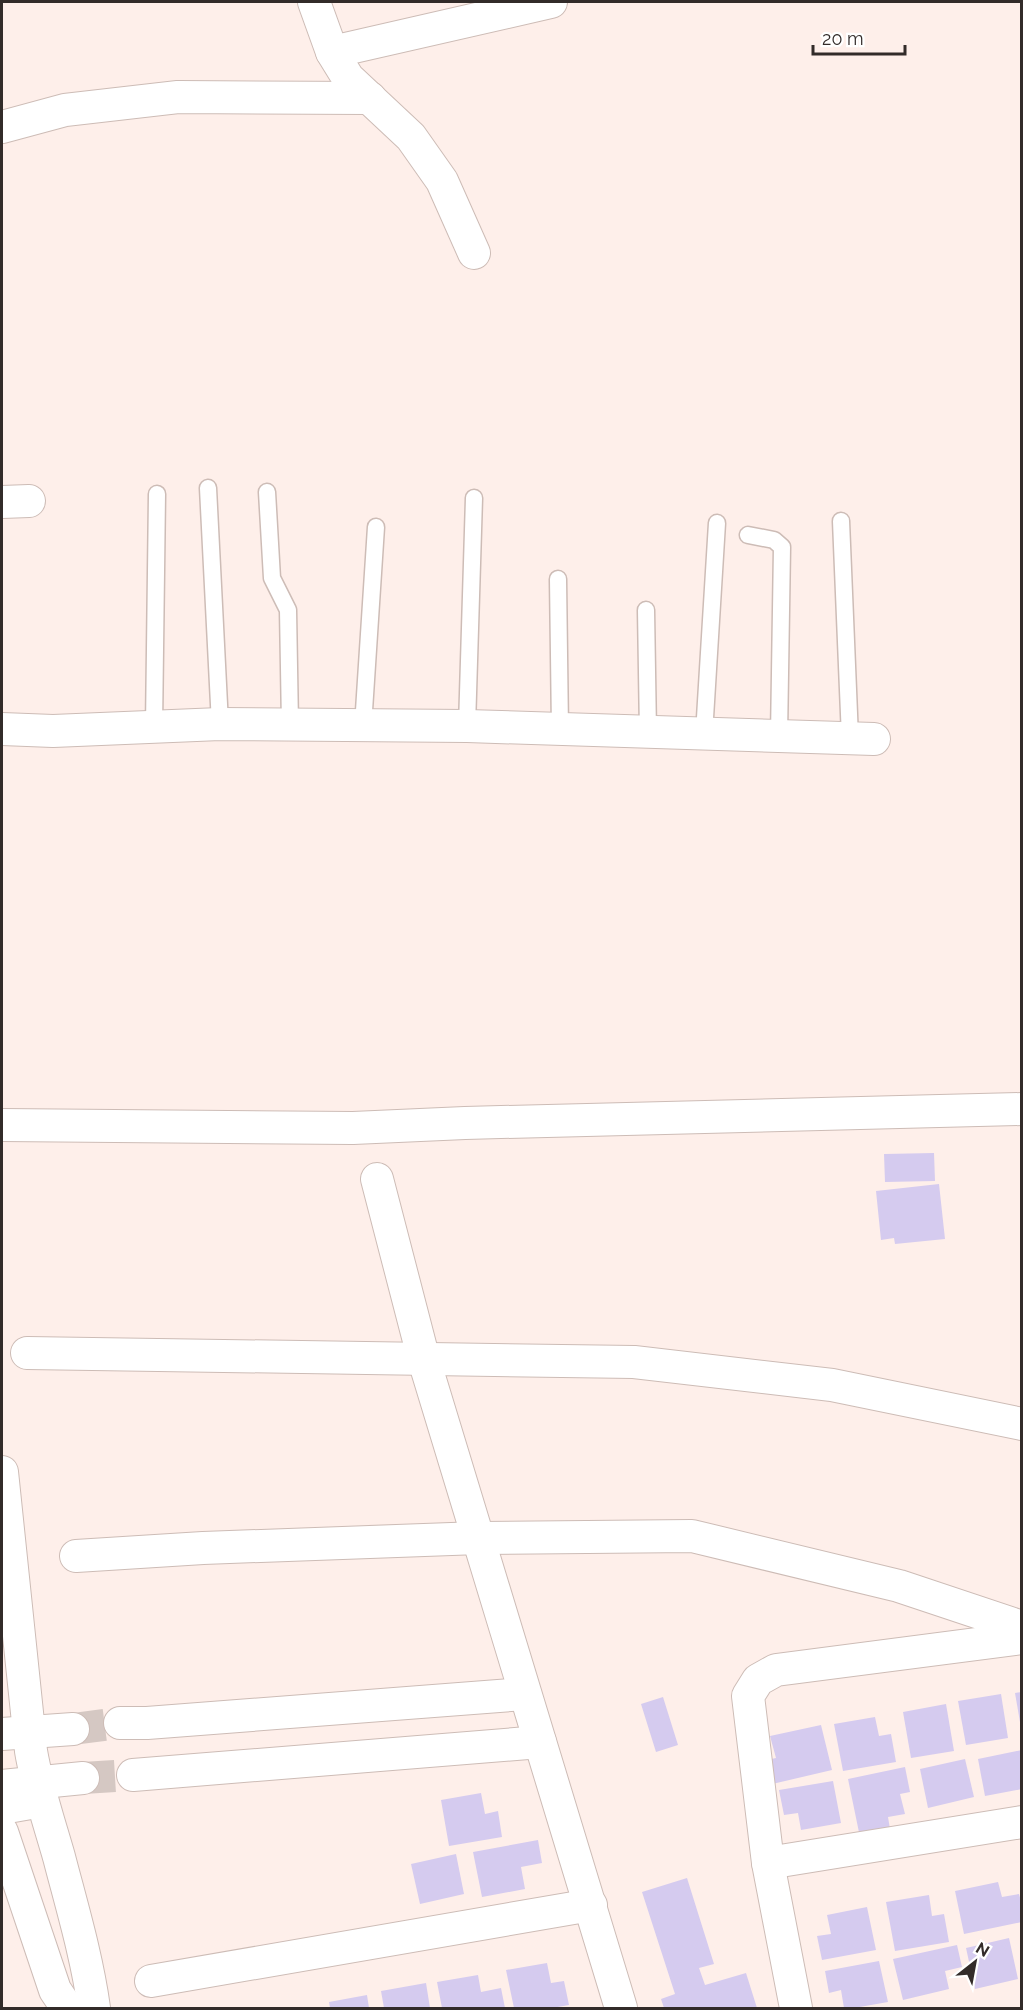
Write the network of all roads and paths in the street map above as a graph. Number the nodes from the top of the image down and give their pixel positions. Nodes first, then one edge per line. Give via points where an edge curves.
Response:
1 (314, 2) edge
2 (551, 2) edge
3 (332, 52) junction
4 (370, 98) junction
5 (2, 127) edge
6 (474, 253) dead end
7 (208, 488) dead end
8 (267, 492) dead end
9 (157, 494) dead end
10 (474, 498) dead end
11 (841, 521) dead end
12 (717, 523) dead end
13 (376, 526) dead end
14 (748, 535) dead end
15 (558, 579) dead end
16 (646, 610) dead end
17 (220, 724) junction
18 (290, 725) junction
19 (363, 726) junction
20 (467, 726) junction
21 (154, 727) junction
22 (2, 729) edge
23 (560, 730) junction
24 (648, 733) junction
25 (704, 734) junction
26 (779, 736) junction
27 (862, 739) joint
28 (1022, 1109) edge
29 (2, 1125) edge
30 (377, 1179) dead end
31 (27, 1353) dead end
32 (424, 1360) junction
33 (1022, 1424) edge
34 (2, 1472) edge
35 (478, 1538) junction
36 (76, 1556) dead end
37 (1022, 1627) edge
38 (1022, 1638) edge
39 (525, 1694) junction
40 (73, 1729) tunnel mouth
41 (14, 1733) edge
42 (540, 1742) junction
43 (83, 1778) tunnel mouth
44 (2, 1786) edge
45 (39, 1792) junction
46 (2, 1808) edge
47 (1022, 1822) edge
48 (5, 1851) edge
49 (59, 1856) junction
50 (768, 1863) junction
51 (591, 1905) junction
52 (151, 1981) dead end
53 (67, 2008) edge
54 (94, 2008) edge
55 (621, 2008) edge
56 (796, 2008) edge

1 - 3 street
2 - 3 street
3 - 4 street via 348,78
4 - 5 street via 178,97 65,110
4 - 6 street via 411,138 442,181
7 - 17 lane
8 - 18 lane via 272,578 288,610
9 - 21 lane
10 - 20 lane
11 - 27 lane
12 - 25 lane
13 - 19 lane
14 - 26 lane via 774,540 782,547
15 - 23 lane
16 - 24 lane
17 - 18 street
17 - 21 street
18 - 19 street
19 - 20 street
20 - 23 street
21 - 22 street
23 - 24 street
24 - 25 street
25 - 26 street
26 - 27 street
28 - 29 street via 353,1128
30 - 32 street
31 - 32 street
32 - 33 street via 634,1362 832,1385
32 - 35 street
34 - 41 street
35 - 36 street
35 - 37 street via 692,1536 898,1586
35 - 39 street
38 - 50 street via 776,1670 758,1680 748,1696
39 - 42 street
39 - 42 street via 133,1723 142,1774
40 - 41 street
41 - 45 street
42 - 51 street
43 - 45 street
44 - 45 street
45 - 46 street
45 - 49 street
47 - 50 street
48 - 49 street
48 - 53 street via 55,1990
49 - 54 street
50 - 56 street
51 - 52 street
51 - 55 street

